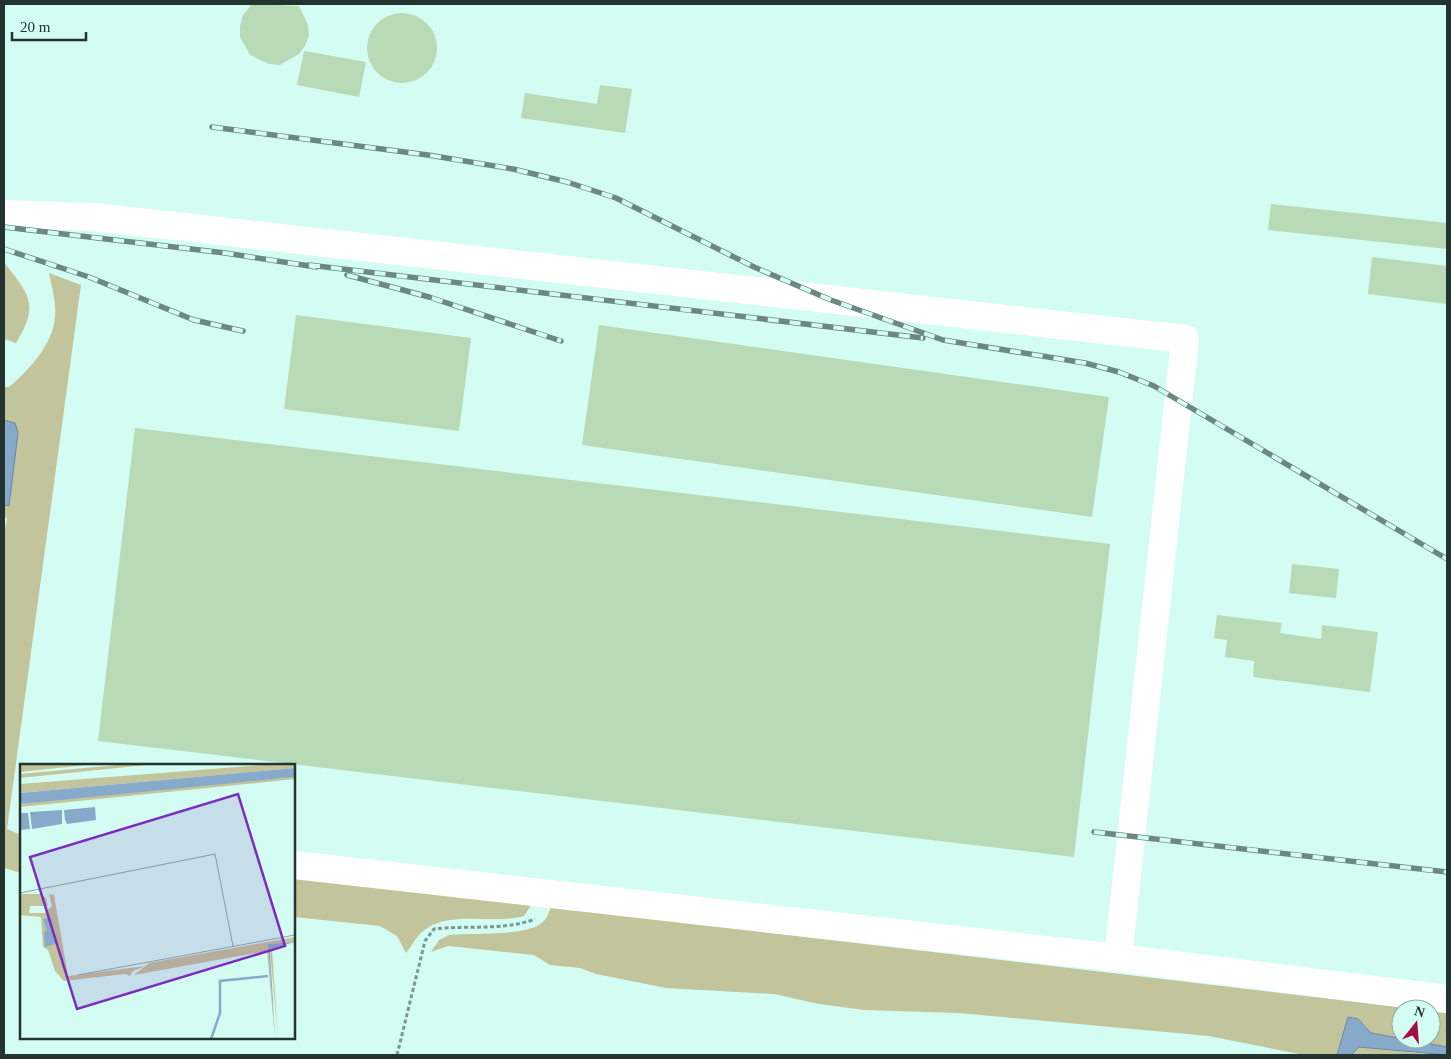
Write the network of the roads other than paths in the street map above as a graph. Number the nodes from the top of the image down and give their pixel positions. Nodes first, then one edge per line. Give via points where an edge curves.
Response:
1 (4, 214) edge
2 (295, 865) edge
3 (1118, 958) junction
4 (1447, 999) edge

1 - 3 street via 94,217 1185,339
2 - 3 street
3 - 4 street

